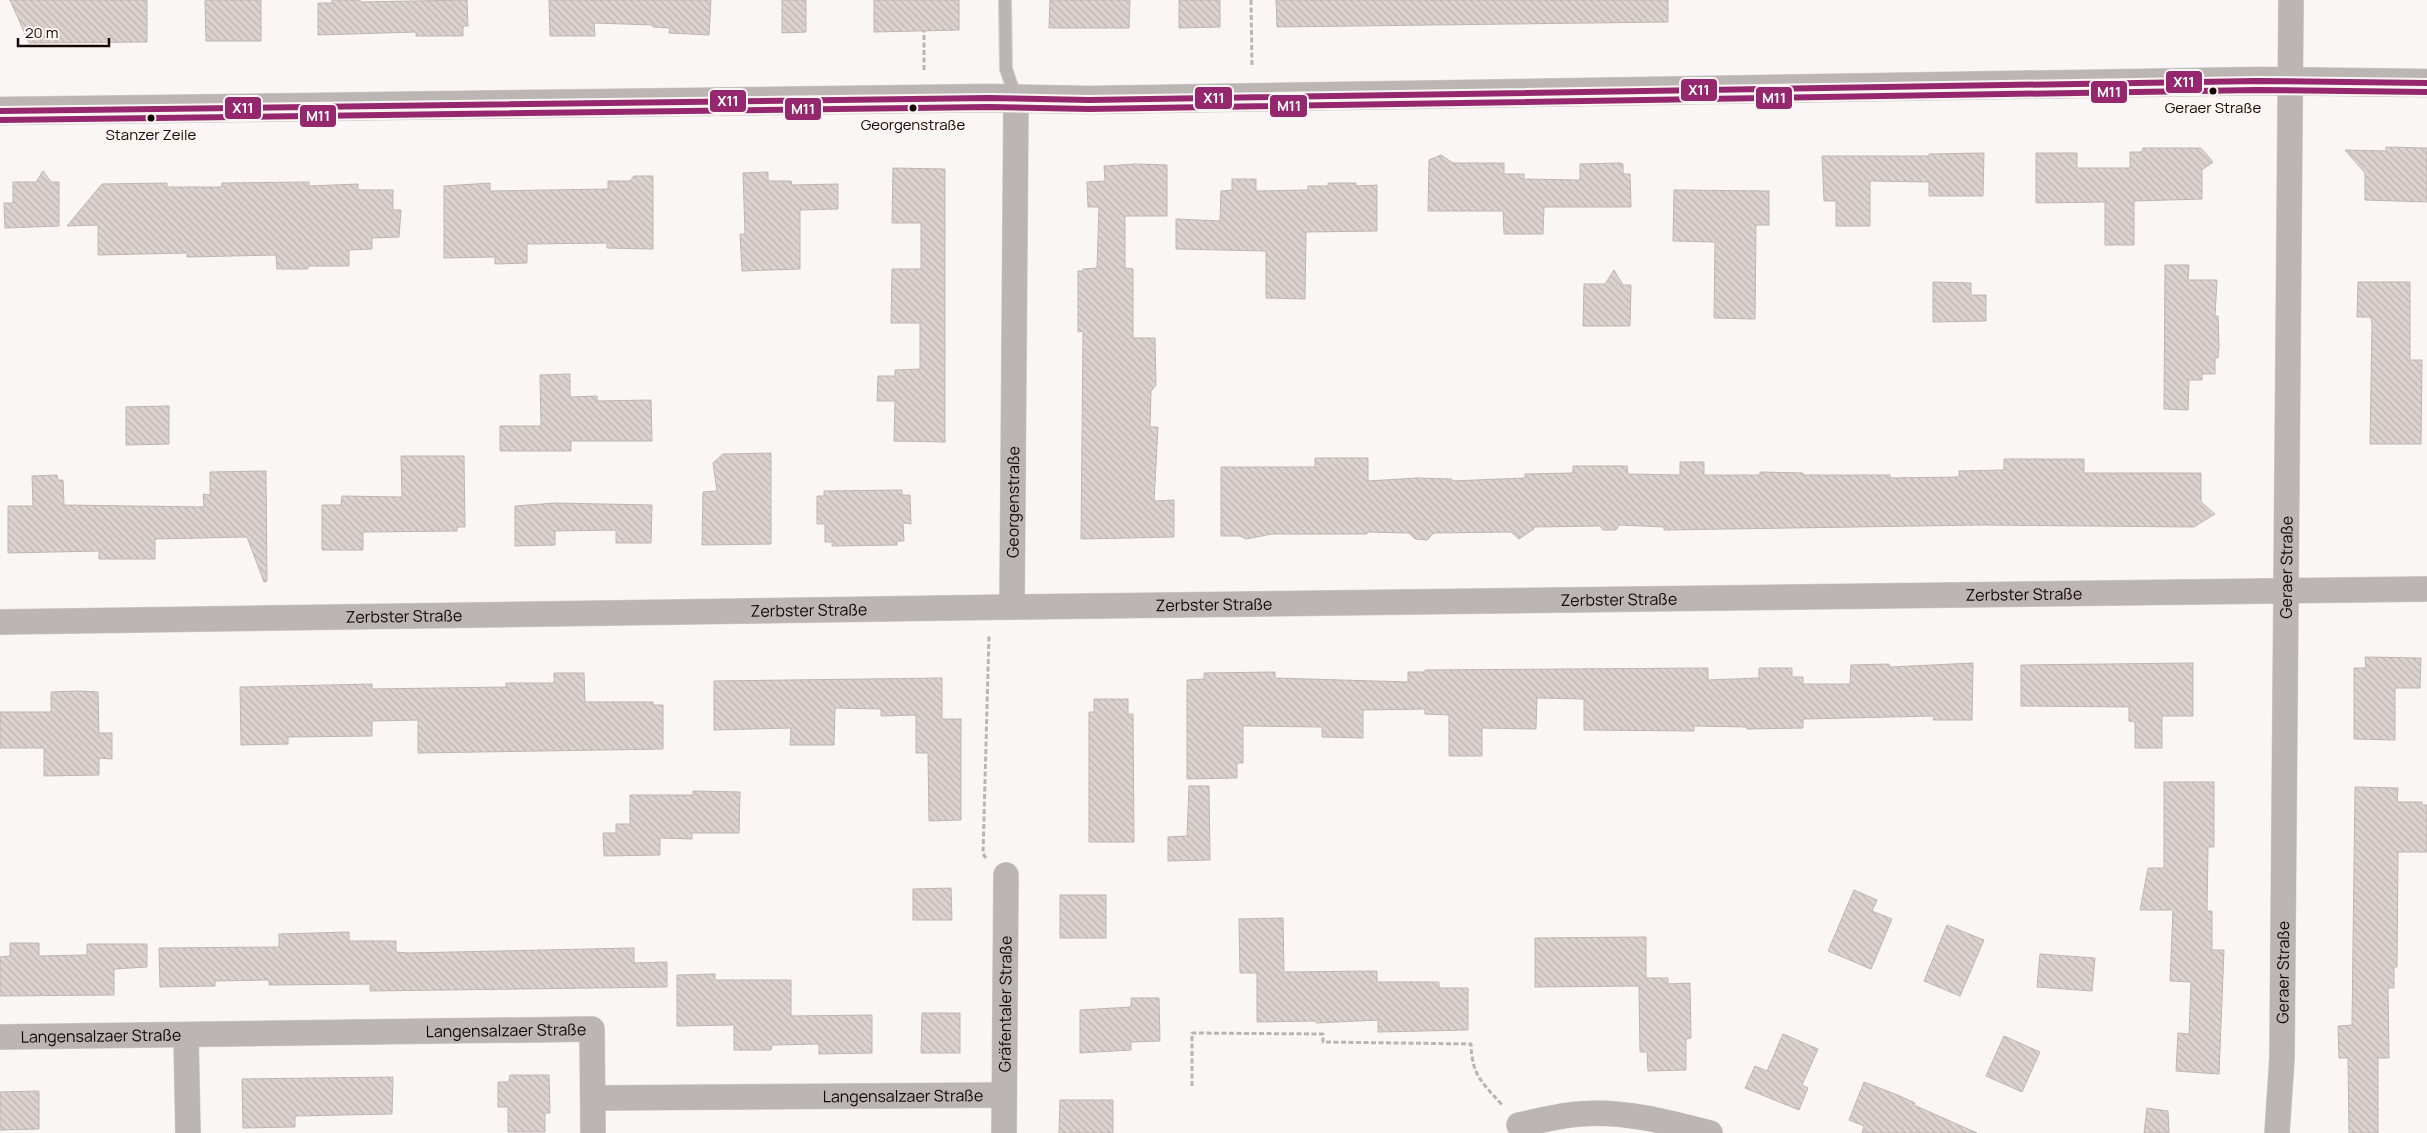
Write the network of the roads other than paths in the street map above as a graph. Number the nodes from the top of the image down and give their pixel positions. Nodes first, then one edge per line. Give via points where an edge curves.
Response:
1 (1005, 0) edge
2 (2292, 0) edge
3 (2291, 81) junction
4 (2427, 83) edge
5 (1016, 98) junction
6 (0, 111) edge
7 (2427, 589) edge
8 (2285, 592) junction
9 (1012, 607) junction
10 (0, 622) edge
11 (997, 869) road end
12 (186, 1035) junction
13 (0, 1037) edge
14 (1004, 1095) junction
15 (592, 1098) junction
16 (1519, 1125) road end
17 (188, 1133) edge
18 (593, 1133) edge
19 (1004, 1133) edge
20 (1710, 1133) edge
21 (2277, 1133) edge

1 - 5 lane via 1006,69
2 - 3 street, Geraer Straße
3 - 4 street
3 - 5 street via 1089,100
3 - 8 street, Geraer Straße
5 - 6 street
5 - 9 street, Georgenstraße
7 - 8 street, Zerbster Straße
8 - 9 street, Zerbster Straße
8 - 21 street, Geraer Straße via 2282,1058
9 - 10 street, Zerbster Straße
11 - 14 street, Gräfentaler Straße
12 - 13 street, Langensalzaer Straße
12 - 15 street, Langensalzaer Straße via 592,1029
12 - 17 street
14 - 15 street, Langensalzaer Straße
14 - 19 street, Gräfentaler Straße
15 - 18 street
16 - 20 street via 1579,1114 1605,1113 1640,1117

